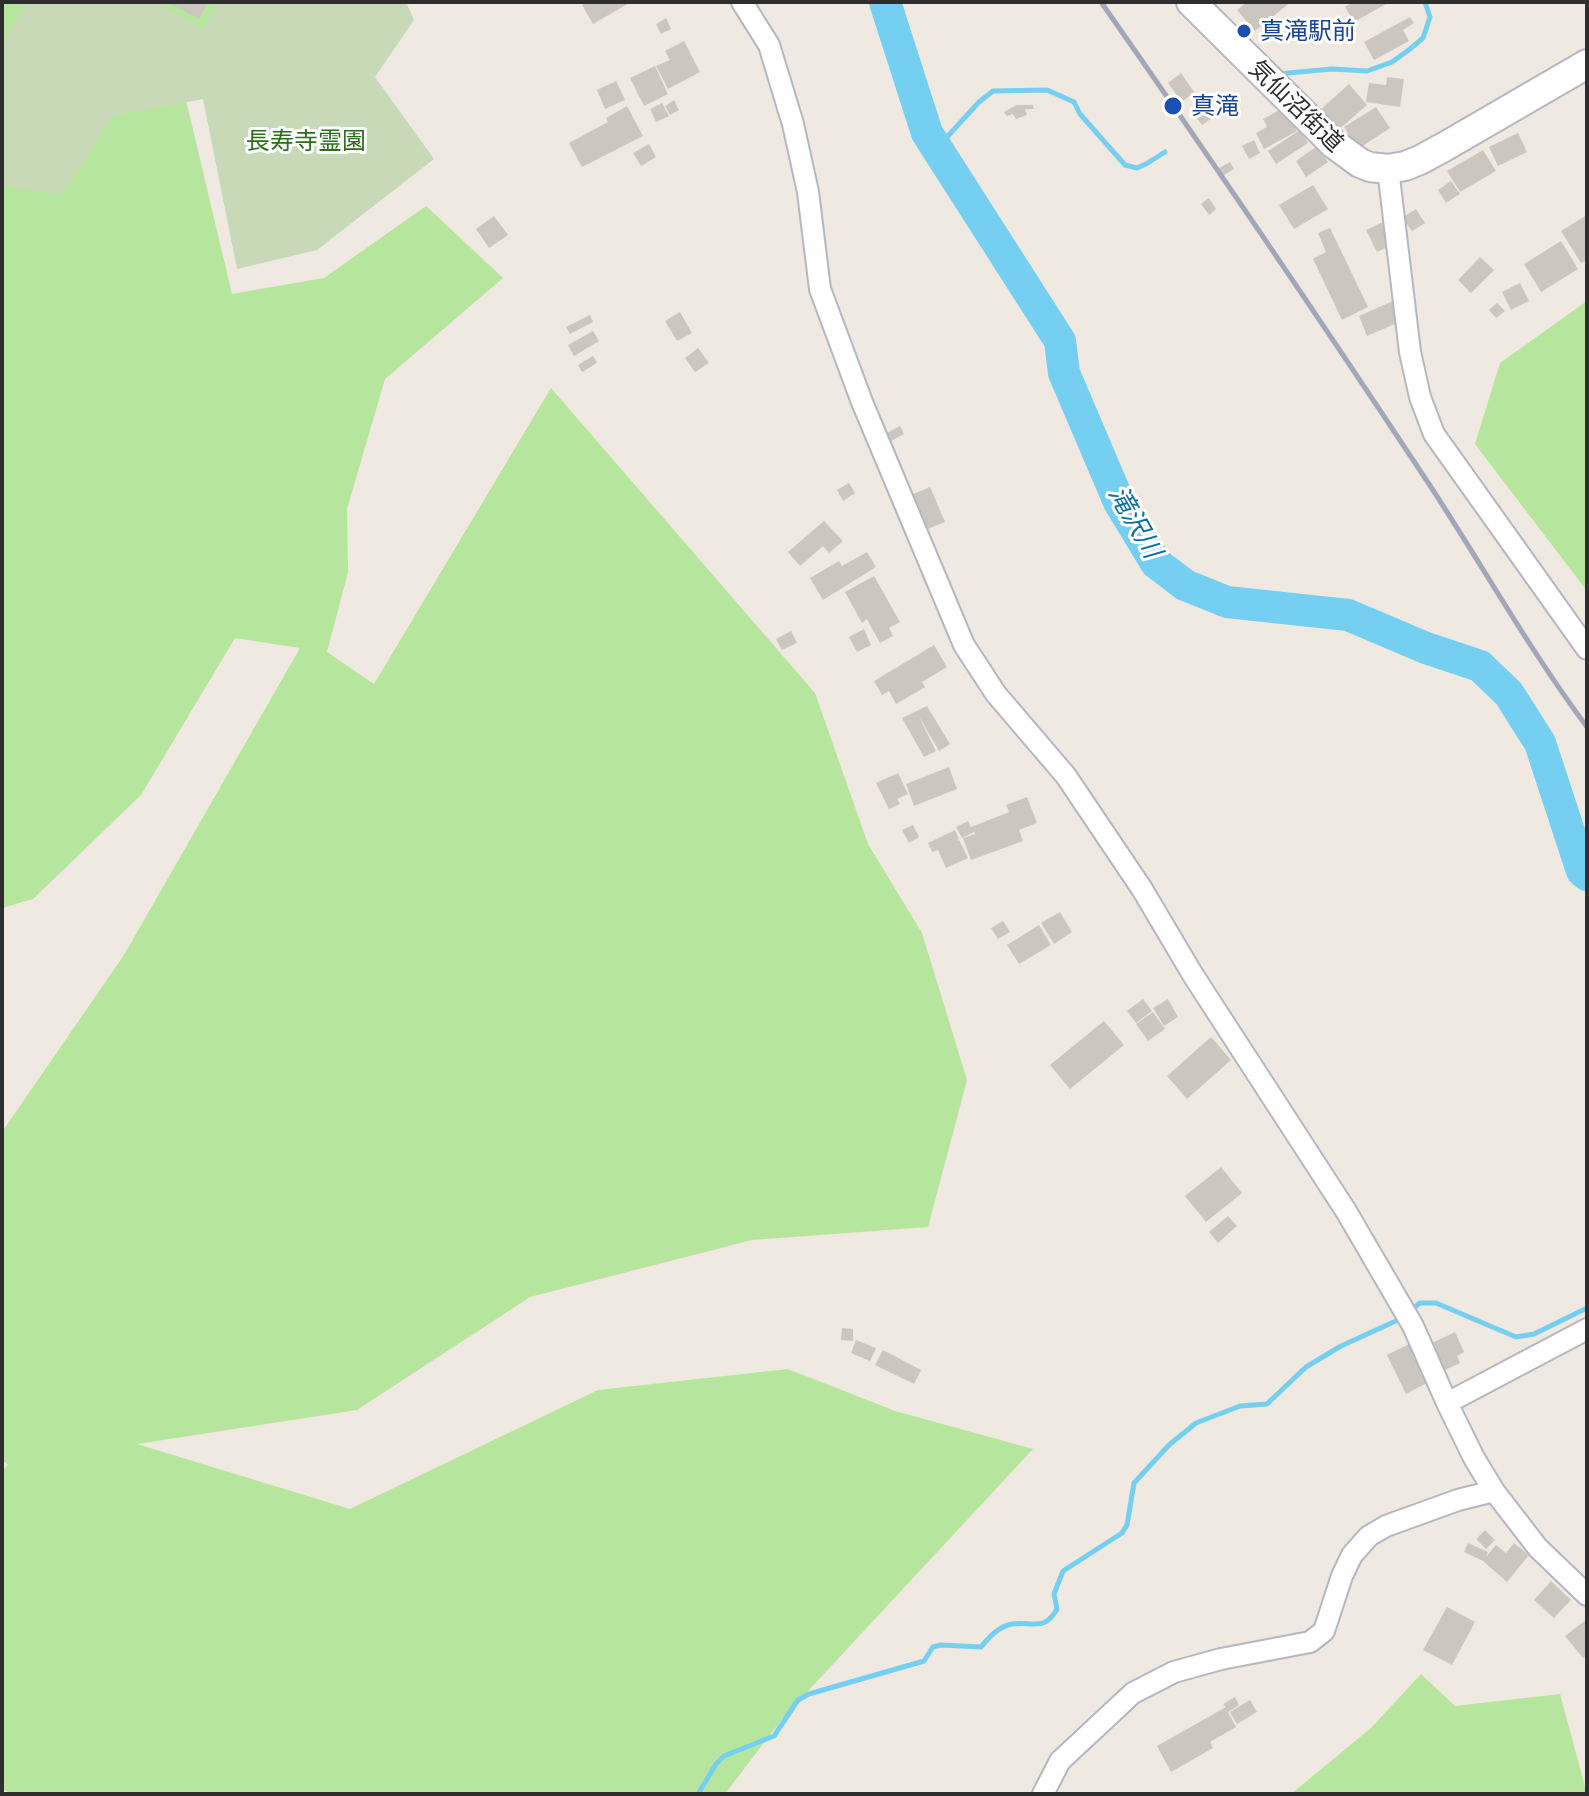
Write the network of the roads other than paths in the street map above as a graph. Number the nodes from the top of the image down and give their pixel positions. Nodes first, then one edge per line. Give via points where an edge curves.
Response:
1 (742, 2) edge
2 (1191, 2) edge
3 (1587, 64) edge
4 (1388, 169) junction
5 (1587, 649) edge
6 (1587, 1329) edge
7 (1447, 1403) junction
8 (1494, 1491) junction
9 (1587, 1595) edge
10 (1043, 1794) edge

1 - 7 street via 769,45 793,124 820,289 964,645 996,694 1066,776 1142,889 1346,1211 1413,1326
2 - 4 street, 気仙沼街道 via 1347,156
3 - 4 street via 1420,160
4 - 5 street via 1410,352 1434,434
6 - 7 street
7 - 8 street
8 - 9 street via 1538,1548
8 - 10 street via 1429,1510 1369,1536 1342,1576 1324,1631 1310,1642 1174,1672 1133,1693 1060,1761

